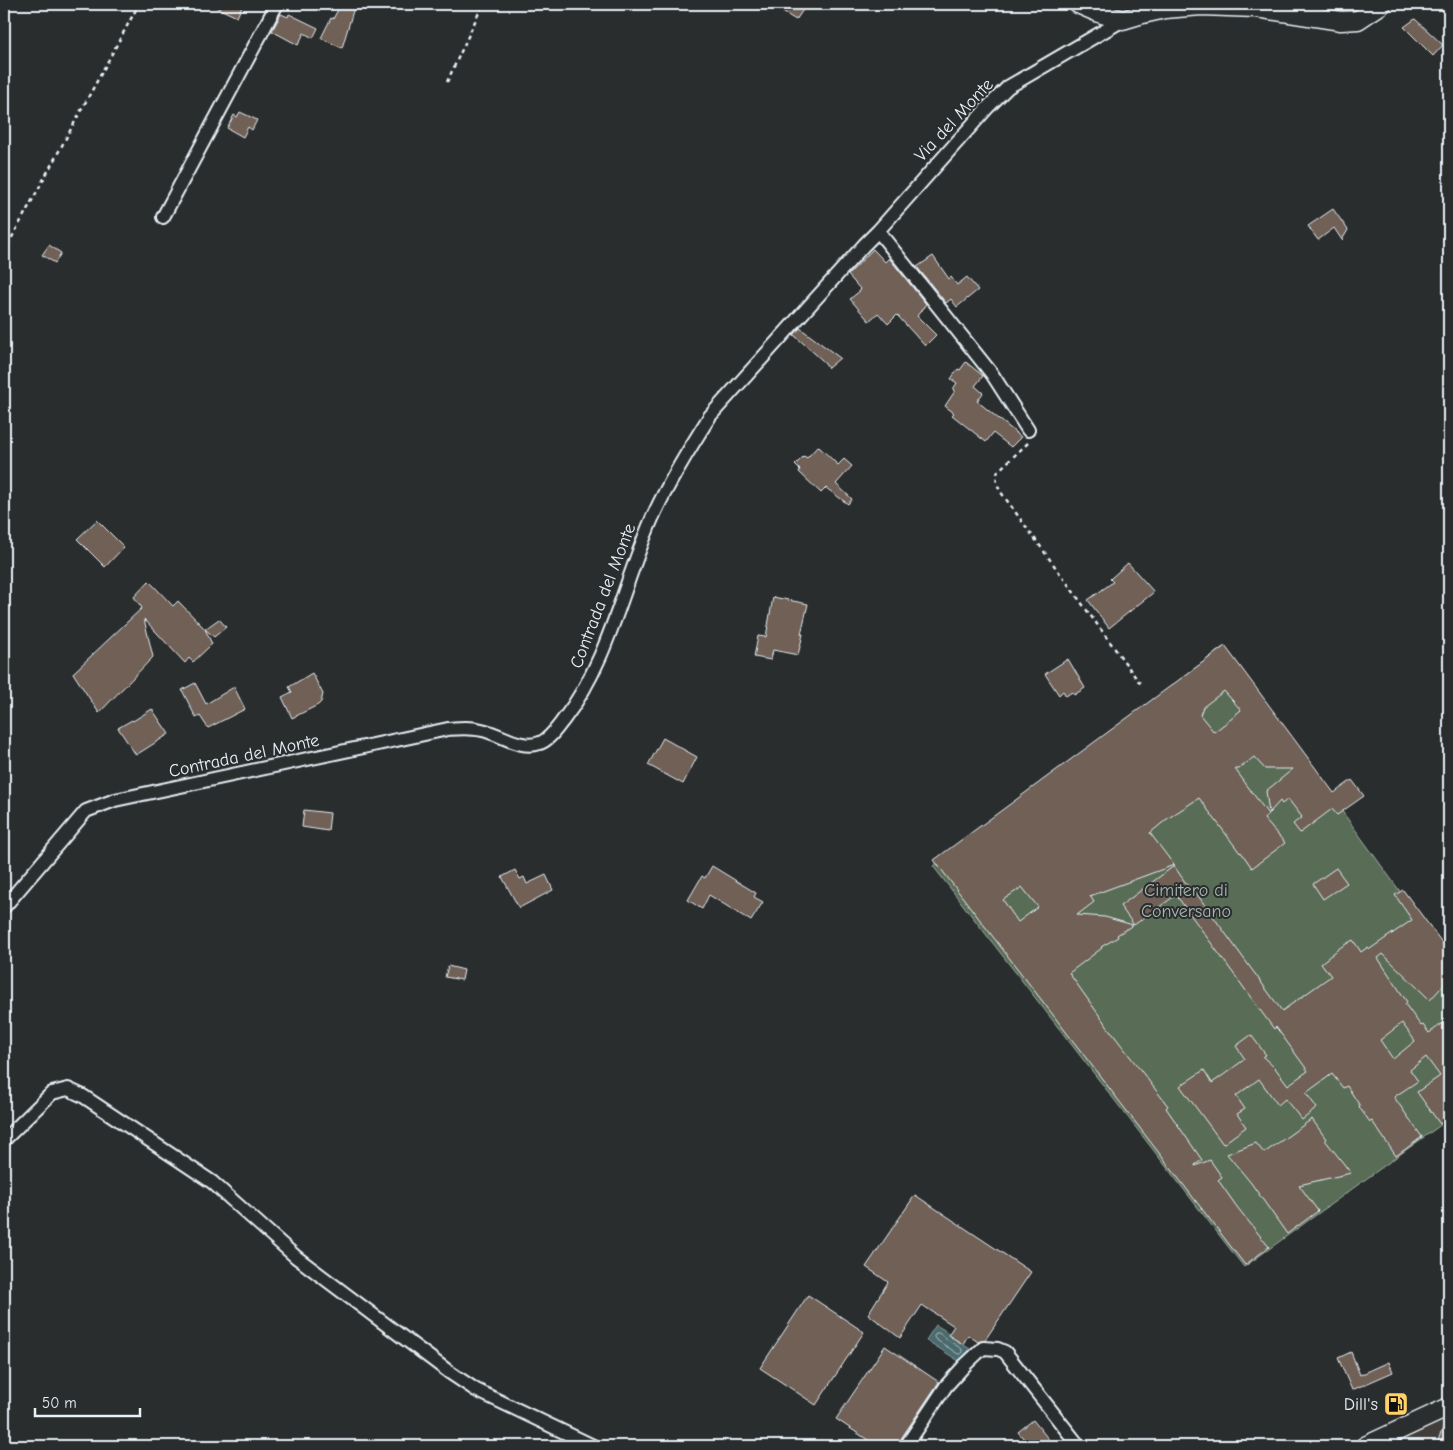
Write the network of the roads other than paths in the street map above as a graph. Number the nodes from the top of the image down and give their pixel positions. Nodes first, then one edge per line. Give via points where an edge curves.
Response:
1 (277, 4) edge
2 (1078, 4) edge
3 (1382, 4) edge
4 (1123, 20) junction
5 (163, 217) dead end
6 (878, 231) junction
7 (1028, 430) road end
8 (4, 906) edge
9 (4, 1140) edge
10 (1449, 1407) edge
11 (593, 1446) edge
12 (906, 1446) edge
13 (1079, 1446) edge
14 (1365, 1446) edge

1 - 5 street
2 - 4 street
3 - 4 street via 1358,20 1341,22 1256,8 1201,6 1165,9
4 - 6 street, Via del Monte via 1008,87
6 - 7 street via 992,374
6 - 8 street, Contrada del Monte via 738,384 700,431 656,510 619,610 584,691 554,732 542,742 531,745 483,730 466,727 448,729 115,800 86,812
9 - 11 street via 52,1093 68,1089 83,1096 212,1182 296,1256 449,1372 476,1390
10 - 14 street
12 - 13 street via 946,1386 983,1348 990,1348 1005,1352

